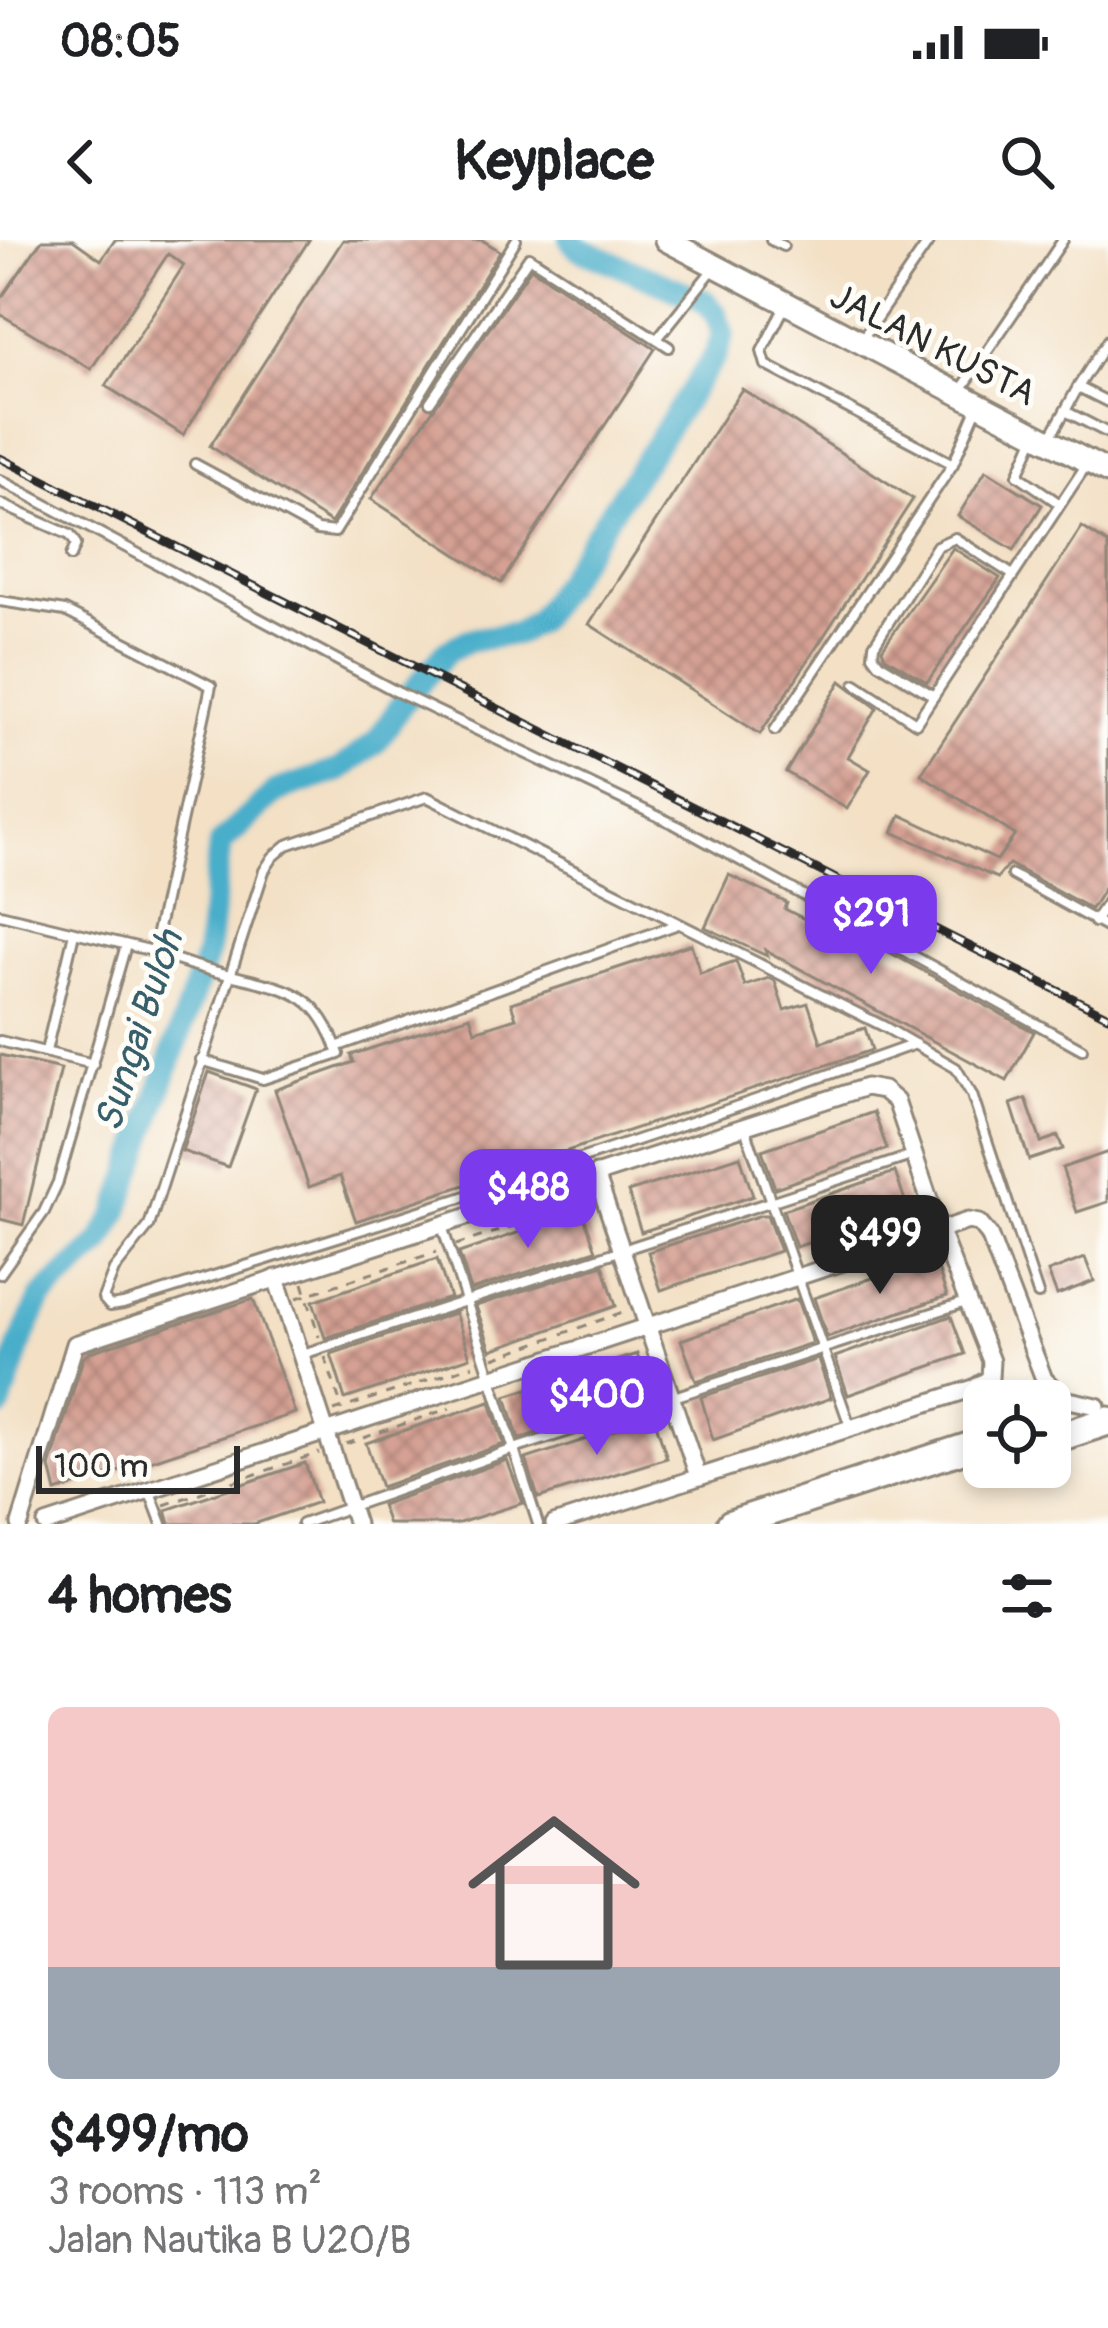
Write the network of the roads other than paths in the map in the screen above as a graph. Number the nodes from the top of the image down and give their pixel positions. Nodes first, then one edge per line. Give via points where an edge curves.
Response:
1 (516, 240) edge
2 (771, 240) edge
3 (930, 240) edge
4 (1064, 240) edge
5 (681, 243) edge
6 (783, 246) dead end
7 (708, 275) junction
8 (785, 305) junction
9 (657, 339) junction
10 (1108, 340) edge
11 (860, 343) junction
12 (669, 346) dead end
13 (1078, 387) junction
14 (969, 399) junction
15 (430, 402) dead end
16 (1108, 402) edge
17 (1065, 411) junction
18 (1108, 434) edge
19 (1042, 438) junction
20 (196, 464) dead end
21 (953, 464) junction
22 (1098, 468) edge
23 (0, 480) edge
24 (0, 504) edge
25 (1060, 504) junction
26 (71, 556) dead end
27 (1013, 575) junction
28 (0, 601) edge
29 (856, 683) dead end
30 (934, 696) junction
31 (776, 730) dead end
32 (1012, 875) dead end
33 (1108, 901) edge
34 (0, 914) edge
35 (1094, 922) junction
36 (679, 923) junction
37 (1108, 928) edge
38 (74, 933) junction
39 (126, 945) junction
40 (153, 951) junction
41 (227, 974) junction
42 (0, 1041) edge
43 (915, 1044) junction
44 (336, 1047) junction
45 (1082, 1049) dead end
46 (46, 1051) junction
47 (201, 1060) junction
48 (93, 1064) junction
49 (744, 1126) junction
50 (914, 1155) junction
51 (596, 1174) junction
52 (771, 1202) junction
53 (442, 1225) junction
54 (939, 1229) junction
55 (622, 1250) junction
56 (0, 1274) edge
57 (798, 1277) junction
58 (276, 1278) junction
59 (1038, 1294) dead end
60 (466, 1301) junction
61 (968, 1301) junction
62 (647, 1326) junction
63 (824, 1348) junction
64 (301, 1354) junction
65 (1044, 1379) joint
66 (493, 1385) junction
67 (672, 1398) junction
68 (1104, 1410) edge
69 (1071, 1417) edge
70 (850, 1426) junction
71 (1071, 1428) edge
72 (329, 1440) junction
73 (514, 1449) junction
74 (963, 1449) edge
75 (963, 1468) edge
76 (698, 1476) junction
77 (150, 1490) junction
78 (351, 1507) junction
79 (20, 1524) edge
80 (46, 1524) edge
81 (162, 1524) edge
82 (302, 1524) edge
83 (356, 1524) edge
84 (538, 1524) edge
85 (554, 1524) edge
86 (731, 1524) edge
87 (792, 1524) edge

1 - 20 lane via 334,532
2 - 6 lane
3 - 11 lane
4 - 14 lane
5 - 7 street, JALAN KUSTA
7 - 8 street, JALAN KUSTA
7 - 9 lane
8 - 11 street, JALAN KUSTA
8 - 21 lane via 762,351 766,365
9 - 12 lane
9 - 15 lane via 529,257
10 - 13 lane
11 - 14 street, JALAN KUSTA
13 - 16 lane
13 - 17 lane
14 - 19 street, JALAN KUSTA
14 - 21 lane
17 - 18 lane
17 - 19 lane
19 - 22 street, JALAN KUSTA
19 - 25 lane via 1018,475
21 - 31 lane
22 - 25 lane
23 - 45 lane via 397,692 678,826
24 - 26 lane via 70,535
25 - 27 lane
27 - 30 lane
27 - 30 lane via 955,538 937,546 873,655
28 - 40 lane via 65,611 211,686
29 - 30 lane via 916,723
32 - 35 lane
33 - 35 lane
34 - 38 lane
35 - 37 lane
36 - 41 lane via 427,797 287,845 273,857
36 - 43 lane
36 - 44 lane
38 - 39 lane
38 - 46 lane
39 - 40 lane
39 - 48 lane
40 - 41 lane
41 - 44 lane via 303,996
41 - 47 lane
42 - 46 lane
43 - 47 lane via 659,1136 110,1306 104,1298 114,1270 149,1226
43 - 59 lane via 967,1082
44 - 47 lane via 339,1054 262,1079
46 - 48 lane
48 - 56 lane via 58,1182
49 - 50 street via 866,1087 896,1101
49 - 51 street
49 - 52 lane
50 - 52 lane
50 - 54 street
51 - 53 street
51 - 55 street
52 - 55 lane
52 - 57 lane
53 - 58 street
53 - 60 lane
54 - 57 street
54 - 61 street
54 - 65 street via 979,1223 989,1235
55 - 60 lane
55 - 62 street
57 - 62 street
57 - 63 lane
58 - 64 street
58 - 79 street via 75,1344
60 - 64 lane
60 - 66 lane
61 - 63 lane
61 - 70 street via 990,1378
62 - 66 street
62 - 67 street
63 - 67 lane
63 - 70 lane
64 - 72 street
65 - 68 street via 1064,1399
66 - 72 street
66 - 73 lane
67 - 73 lane
67 - 76 street
68 - 69 highway
68 - 71 highway
70 - 76 street
72 - 77 street
72 - 78 street
73 - 78 lane
73 - 84 lane
74 - 86 highway
75 - 87 highway
76 - 85 street
77 - 80 street
77 - 81 lane
78 - 82 lane
78 - 83 street

